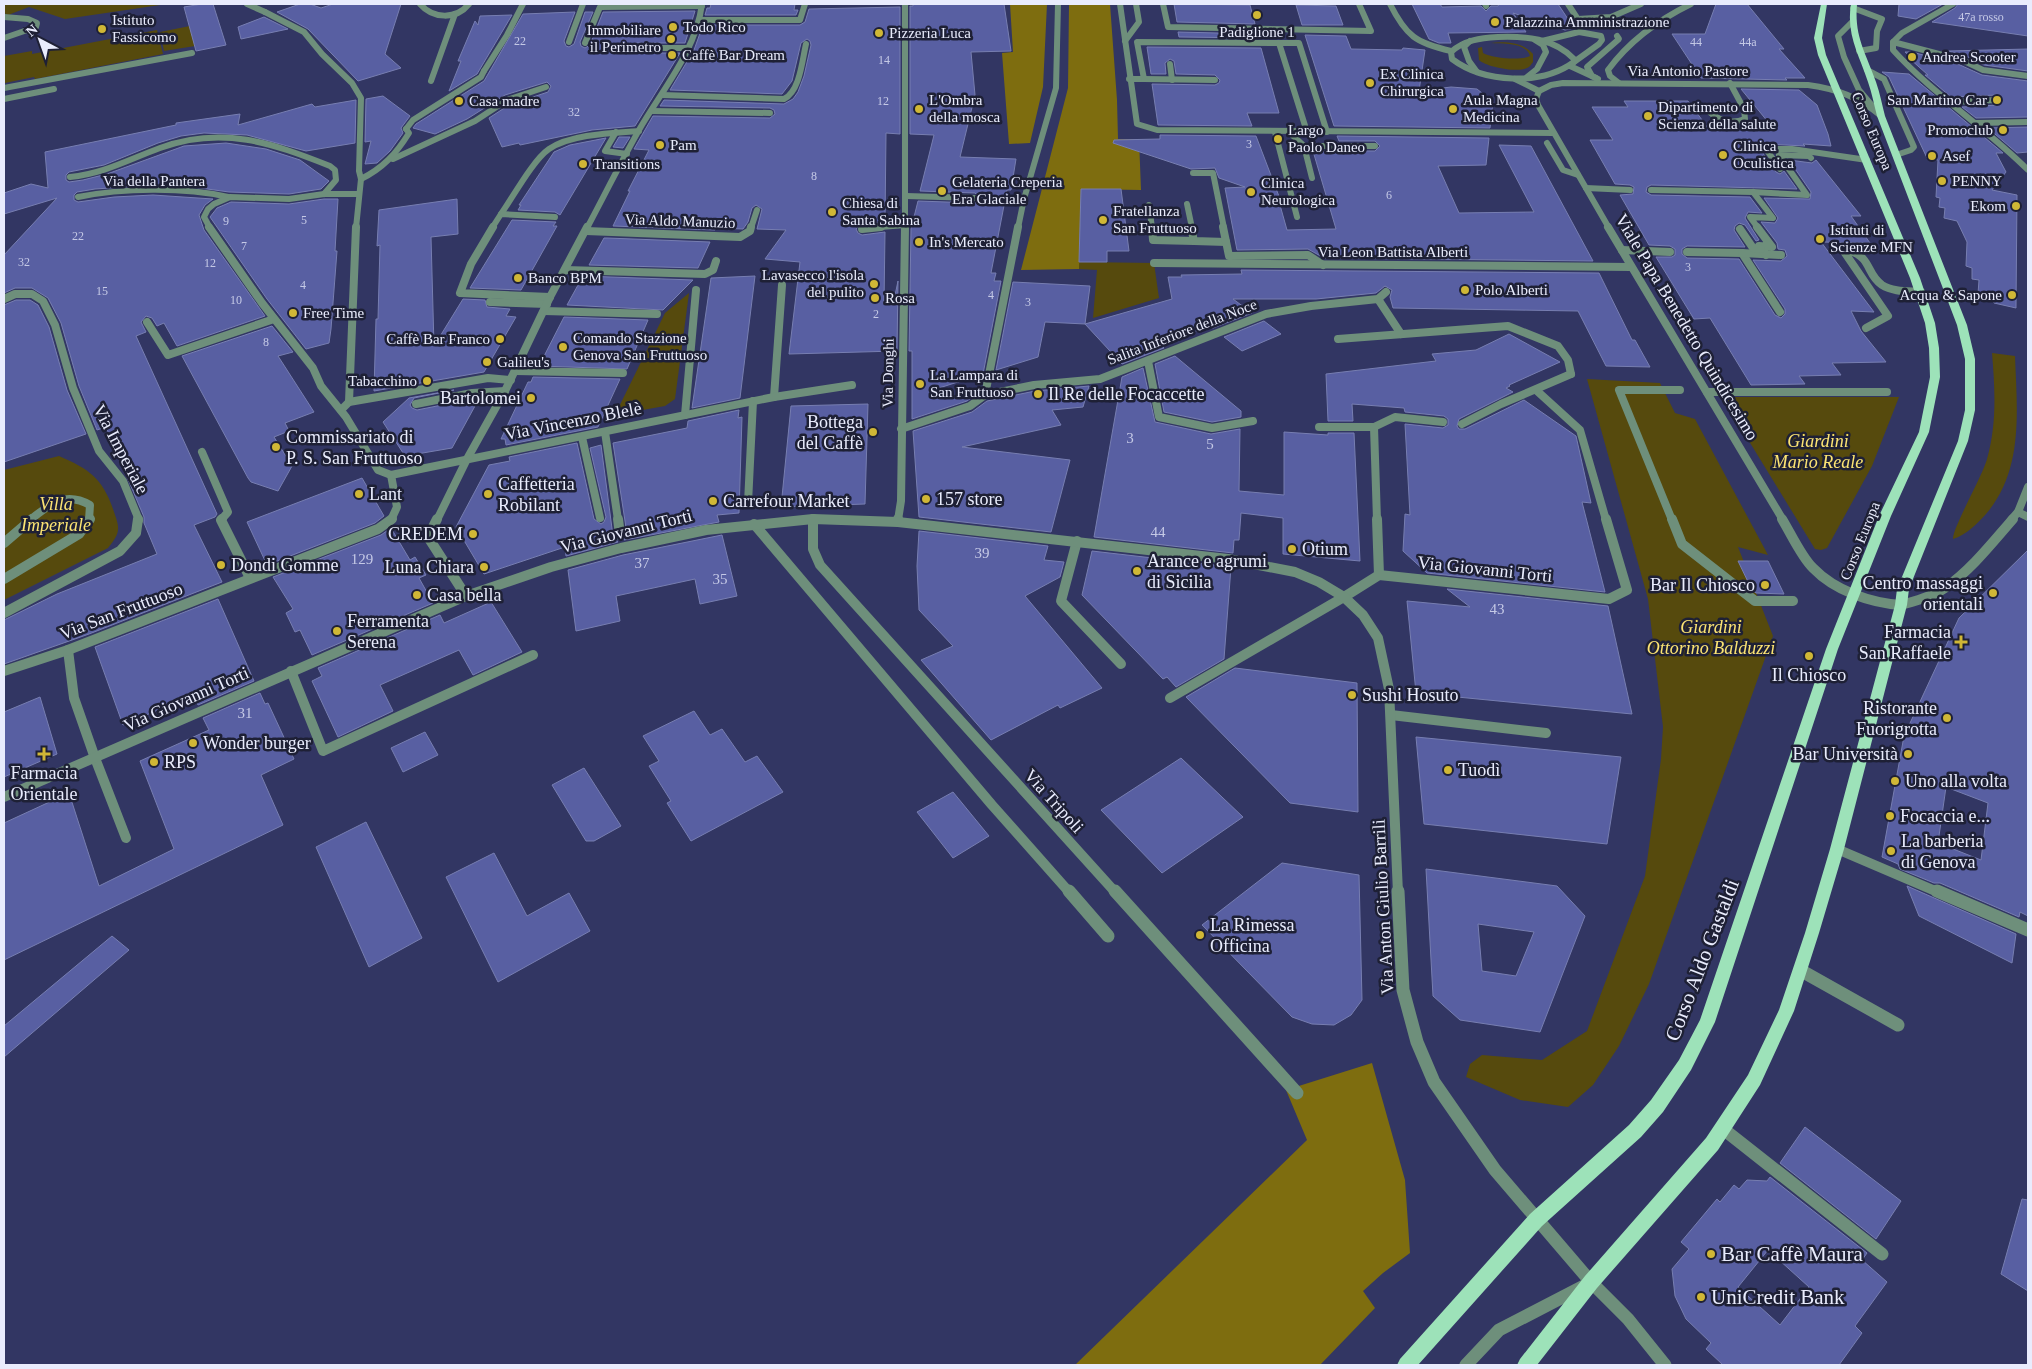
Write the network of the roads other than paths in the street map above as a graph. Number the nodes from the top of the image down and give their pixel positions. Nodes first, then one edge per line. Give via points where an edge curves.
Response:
1 (248, 4) edge
2 (420, 4) edge
3 (469, 4) edge
4 (523, 4) edge
5 (584, 4) edge
6 (806, 4) edge
7 (905, 4) edge
8 (1058, 4) edge
9 (1120, 4) edge
10 (1136, 4) edge
11 (1163, 4) edge
12 (1359, 4) edge
13 (1390, 4) edge
14 (1568, 4) edge
15 (1641, 4) edge
16 (1691, 4) edge
17 (1824, 4) edge
18 (1954, 4) edge
19 (601, 5) edge
20 (702, 5) edge
21 (1854, 6) edge
22 (456, 14) junction
23 (4, 20) edge
24 (700, 20) junction
25 (1579, 20) junction
26 (1852, 22) junction
27 (1587, 31) junction
28 (1617, 36) dead end
29 (4, 38) edge
30 (1414, 39) junction
31 (1406, 40) dead end
32 (1539, 40) junction
33 (1125, 41) junction
34 (1470, 41) junction
35 (569, 42) dead end
36 (1138, 42) junction
37 (1892, 42) junction
38 (585, 43) dead end
39 (1279, 43) junction
40 (806, 44) dead end
41 (636, 48) dead end
42 (689, 48) junction
43 (1452, 51) junction
44 (1859, 51) junction
45 (192, 53) dead end
46 (1170, 64) dead end
47 (1572, 64) junction
48 (1867, 70) junction
49 (1478, 72) junction
50 (2028, 76) edge
51 (1505, 77) junction
52 (1527, 77) junction
53 (1596, 78) junction
54 (1129, 79) junction
55 (1144, 79) junction
56 (1172, 80) junction
57 (1215, 80) dead end
58 (431, 81) dead end
59 (1605, 83) junction
60 (1619, 83) junction
61 (1730, 83) junction
62 (546, 87) dead end
63 (4, 88) edge
64 (54, 89) dead end
65 (1838, 90) junction
66 (1539, 91) junction
67 (662, 95) junction
68 (4, 99) edge
69 (1997, 100) dead end
70 (1951, 102) junction
71 (1719, 106) dead end
72 (652, 111) junction
73 (770, 114) dead end
74 (1881, 116) junction
75 (2028, 122) edge
76 (1975, 123) junction
77 (639, 131) junction
78 (616, 132) junction
79 (1275, 132) junction
80 (1289, 132) junction
81 (1307, 132) junction
82 (1327, 132) junction
83 (1553, 133) junction
84 (1547, 143) dead end
85 (1304, 146) junction
86 (1375, 146) dead end
87 (627, 154) junction
88 (1896, 155) junction
89 (1811, 158) dead end
90 (392, 159) junction
91 (1867, 160) junction
92 (1780, 168) dead end
93 (2028, 170) edge
94 (1193, 173) dead end
95 (1578, 175) junction
96 (70, 178) dead end
97 (1312, 178) dead end
98 (361, 179) junction
99 (1586, 188) junction
100 (1630, 190) dead end
101 (1651, 190) dead end
102 (1753, 192) junction
103 (324, 194) junction
104 (358, 194) junction
105 (906, 196) junction
106 (78, 197) dead end
107 (230, 197) junction
108 (975, 198) dead end
109 (1187, 204) dead end
110 (1149, 205) dead end
111 (757, 210) dead end
112 (501, 214) junction
113 (555, 217) dead end
114 (1297, 217) dead end
115 (906, 226) junction
116 (862, 229) dead end
117 (1740, 229) dead end
118 (586, 232) junction
119 (1194, 241) junction
120 (1226, 242) junction
121 (1622, 250) junction
122 (1670, 252) dead end
123 (1687, 252) dead end
124 (1764, 252) junction
125 (1742, 253) junction
126 (1781, 255) dead end
127 (716, 261) dead end
128 (1154, 263) dead end
129 (1323, 265) junction
130 (1631, 267) junction
131 (565, 270) junction
132 (782, 285) dead end
133 (696, 290) dead end
134 (1386, 292) dead end
135 (1921, 292) junction
136 (4, 299) edge
137 (1378, 299) junction
138 (490, 302) dead end
139 (547, 304) junction
140 (1780, 312) dead end
141 (657, 314) dead end
142 (274, 319) junction
143 (147, 322) dead end
144 (1866, 328) dead end
145 (1401, 334) junction
146 (1338, 339) dead end
147 (1148, 361) junction
148 (515, 371) junction
149 (623, 373) dead end
150 (511, 380) junction
151 (852, 385) dead end
152 (1536, 390) junction
153 (1680, 390) dead end
154 (505, 391) junction
155 (1707, 392) junction
156 (1887, 392) dead end
157 (985, 395) junction
158 (774, 397) junction
159 (754, 401) junction
160 (349, 402) junction
161 (416, 404) dead end
162 (341, 410) junction
163 (685, 415) junction
164 (1253, 421) dead end
165 (1443, 422) dead end
166 (1462, 424) dead end
167 (1319, 427) dead end
168 (1374, 427) junction
169 (901, 429) junction
170 (606, 432) junction
171 (582, 437) junction
172 (202, 452) dead end
173 (467, 459) junction
174 (391, 474) junction
175 (2028, 487) edge
176 (748, 503) dead end
177 (2018, 512) junction
178 (2028, 517) edge
179 (600, 518) dead end
180 (813, 519) junction
181 (898, 522) junction
182 (754, 524) junction
183 (620, 536) dead end
184 (1077, 541) junction
185 (4, 543) edge
186 (1379, 575) junction
187 (4, 578) edge
188 (250, 578) junction
189 (1854, 595) junction
190 (466, 596) junction
191 (1344, 597) junction
192 (1793, 601) dead end
193 (1901, 605) junction
194 (4, 613) edge
195 (68, 650) junction
196 (533, 655) dead end
197 (1121, 664) dead end
198 (4, 671) edge
199 (292, 671) junction
200 (1170, 698) dead end
201 (1391, 715) junction
202 (1546, 732) dead end
203 (95, 758) junction
204 (4, 797) edge
205 (126, 838) dead end
206 (1837, 850) junction
207 (2028, 930) edge
208 (1108, 936) dead end
209 (1800, 970) junction
210 (1898, 1025) dead end
211 (1297, 1093) dead end
212 (1722, 1128) junction
213 (1536, 1220) junction
214 (1882, 1254) dead end
215 (1591, 1282) junction
216 (1406, 1365) edge
217 (1466, 1365) edge
218 (1526, 1365) edge
219 (1665, 1365) edge

1 - 98 street via 304,32 352,82 361,98
2 - 22 street via 434,15
3 - 22 street
4 - 90 street via 481,77 413,120 406,130 410,133
5 - 35 street
6 - 24 street via 800,20
7 - 105 street, Via Donghi
8 - 157 street via 1056,88 1024,199
9 - 33 street
10 - 33 street via 1139,22
11 - 12 street via 1168,28 1371,31
13 - 30 street via 1405,32
14 - 25 street
15 - 25 street via 1610,18
16 - 60 street via 1661,18 1619,53 1608,70
17 - 65 main road, Corso Europa via 1818,38
18 - 37 street
19 - 20 street, Via Aldo Manuzio
19 - 38 street, Via Aldo Manuzio
20 - 24 street, Via Aldo Manuzio
21 - 26 main road, Corso Europa
21 - 44 street, Corso Europa via 1882,19 1876,32 1876,48
22 - 58 street
23 - 29 street via 22,17 37,23 28,31
24 - 42 street, Via Aldo Manuzio
25 - 27 street
26 - 44 main road, Corso Europa
26 - 74 street via 1838,36 1844,57 1859,90
27 - 32 street
27 - 47 street via 1602,40
28 - 53 street via 1620,39 1587,67
30 - 31 street
30 - 43 street
32 - 34 street via 1505,36
32 - 47 street via 1565,50 1574,59
32 - 52 street via 1546,52 1538,70
33 - 36 street
33 - 54 street
34 - 43 street
34 - 49 street via 1464,52
36 - 39 street
36 - 55 street
37 - 50 street via 1962,60 1984,70
37 - 70 street via 1899,58
39 - 81 street
39 - 82 street via 1299,43
40 - 67 street via 795,88 784,99
41 - 42 street
42 - 67 street, Via Aldo Manuzio
43 - 49 street via 1455,62
44 - 48 main road, Corso Europa
45 - 63 street
46 - 56 street
47 - 52 street via 1553,74
47 - 53 street
48 - 74 main road, Corso Europa
48 - 88 street, Corso Europa via 1884,79 1914,147
49 - 51 street
51 - 52 street
51 - 66 street via 1519,80
53 - 59 street
54 - 55 street
54 - 79 street via 1137,124 1147,128
55 - 56 street
56 - 57 street
59 - 60 street, Via Antonio Pastore
59 - 66 street, Via Antonio Pastore via 1563,83
60 - 61 street, Via Antonio Pastore
61 - 65 street, Via Antonio Pastore via 1808,85
61 - 71 street via 1744,109 1745,119 1726,121 1715,118 1706,108
62 - 90 street via 507,100 475,121
64 - 68 street
65 - 74 street, Corso Europa via 1854,95
65 - 91 main road, Corso Europa
66 - 83 street, Viale Papa Benedetto Quindicesimo via 1536,99
67 - 72 street, Via Aldo Manuzio
69 - 70 street
70 - 76 street
72 - 73 street
72 - 77 street, Via Aldo Manuzio
74 - 88 main road, Corso Europa
75 - 76 street
76 - 93 street
77 - 78 street
77 - 87 street, Via Aldo Manuzio
78 - 87 street via 605,151
78 - 112 street via 547,149
79 - 80 street
79 - 114 street
80 - 81 street
80 - 85 street
81 - 82 street
82 - 83 street
83 - 95 street, Viale Papa Benedetto Quindicesimo
84 - 95 street via 1562,170
85 - 86 street
85 - 97 street
87 - 118 street, Via Aldo Manuzio
88 - 193 main road, Corso Europa via 1959,315 1970,359 1970,410 1963,441 1903,589
89 - 102 street via 1779,156 1807,195
90 - 98 street
91 - 92 street via 1792,149 1766,149
91 - 135 main road, Corso Europa
94 - 120 street via 1212,173
95 - 99 street, Viale Papa Benedetto Quindicesimo
96 - 103 street via 100,174 179,140 220,135 269,144 330,166 335,170 336,180
98 - 104 street
99 - 100 street
99 - 121 street, Viale Papa Benedetto Quindicesimo
101 - 102 street
102 - 124 street via 1773,218 1750,217 1772,247 1759,246
103 - 104 street, Via della Pantera
103 - 107 street, Via della Pantera via 289,199
104 - 160 street
105 - 108 street
105 - 115 street, Via Donghi
106 - 107 street, Via della Pantera via 106,191 194,192
107 - 142 street via 208,208 204,213 205,220
109 - 119 street
110 - 119 street via 1153,240
111 - 118 street, Via Aldo Manuzio via 750,231 740,237
112 - 113 street
112 - 139 street via 471,264 460,293
115 - 116 street
115 - 169 street, Via Donghi
117 - 124 street via 1753,248
118 - 131 street, Via Aldo Manuzio
119 - 120 street
120 - 129 street via 1229,256 1308,255
121 - 122 street
121 - 130 street, Viale Papa Benedetto Quindicesimo
123 - 125 street
124 - 125 street
124 - 126 street
125 - 140 street
127 - 131 street via 713,270 705,274
128 - 129 street, Via Leon Battista Alberti
129 - 130 street, Via Leon Battista Alberti
130 - 155 street, Viale Papa Benedetto Quindicesimo
131 - 139 street, Via Aldo Manuzio
132 - 158 street
133 - 163 street
134 - 137 street
135 - 144 street via 1884,286 1876,281 1866,259 1859,253 1850,250 1845,253 1888,316
135 - 189 main road, Corso Europa via 1934,348 1934,377 1924,432 1885,516
136 - 194 street, Via Imperiale via 15,294 32,294 43,301 55,325 73,388 99,451 123,481 139,521 136,533 120,551
137 - 145 street
137 - 147 street, Salita Inferiore della Noce via 1266,314
138 - 139 street
139 - 141 street
139 - 148 street, Via Aldo Manuzio
142 - 143 street via 168,355
142 - 162 street
145 - 146 street
145 - 152 street via 1508,326 1558,346 1568,360 1571,374
147 - 157 street, Salita Inferiore della Noce via 1100,379 1034,385
147 - 164 street via 1159,417 1212,428
148 - 149 street
148 - 150 street, Via Aldo Manuzio
150 - 154 street, Via Aldo Manuzio
150 - 160 street via 488,378
151 - 158 street, Via Vincenzo Blelè
152 - 166 street
152 - 186 street, Via Giovanni Torti via 1580,430 1627,590 1609,599
153 - 192 street via 1619,390 1682,544 1755,601
154 - 161 street via 472,392
154 - 173 street, Via Aldo Manuzio
155 - 156 street
155 - 189 street, Viale Papa Benedetto Quindicesimo via 1812,568
157 - 169 street via 970,406
158 - 159 street, Via Vincenzo Blelè
159 - 163 street, Via Vincenzo Blelè
159 - 176 street
160 - 162 street
162 - 174 street via 378,470
163 - 170 street, Via Vincenzo Blelè
165 - 168 street via 1395,417
167 - 168 street
168 - 186 street
169 - 181 street, Via Donghi
170 - 171 street, Via Vincenzo Blelè
170 - 183 street, Via Giovanni Torti
171 - 173 street, Via Vincenzo Blelè
171 - 179 street
172 - 188 street via 228,512 221,520
173 - 174 street, Via Vincenzo Blelè
173 - 190 street, Via Aldo Manuzio via 428,537
174 - 188 street, Via San Fruttuoso via 396,517 378,529
175 - 177 street
177 - 178 street
177 - 193 street via 1985,552 1944,589
180 - 181 street, Via Giovanni Torti
180 - 182 street, Via Giovanni Torti
180 - 211 street, Via Tripoli via 813,549 820,565
181 - 184 street, Via Giovanni Torti
182 - 190 street, Via Giovanni Torti via 706,530 622,548 551,567
182 - 208 street via 986,798
184 - 191 street, Via Giovanni Torti via 1271,566 1319,582
184 - 197 street via 1061,601
185 - 187 street via 30,518 55,503 75,498 90,505 90,518 79,534
186 - 191 street
188 - 195 street, Via San Fruttuoso
189 - 193 street, Corso Europa via 1881,604
189 - 213 main road, Corso Aldo Gastaldi via 1832,649 1707,1022 1685,1065 1657,1106 1635,1131
190 - 199 street, Via Giovanni Torti
191 - 200 street
191 - 201 street, Via Anton Giulio Barrili via 1364,615 1378,638 1390,689
193 - 206 main road
195 - 198 street, Via San Fruttuoso
195 - 203 street via 74,698
196 - 199 street via 323,751
199 - 203 street, Via Giovanni Torti
201 - 202 street
201 - 213 street, Via Anton Giulio Barrili via 1402,990 1417,1042 1434,1082 1495,1170
203 - 204 street, Via Giovanni Torti
203 - 205 street
206 - 207 street
206 - 209 main road
209 - 210 street
209 - 212 main road via 1786,1011 1754,1080
212 - 214 street
212 - 215 main road via 1712,1144
213 - 215 street, Via Anton Giulio Barrili
213 - 216 main road, Corso Aldo Gastaldi
215 - 217 street via 1499,1330
215 - 218 main road
215 - 219 street, Via Anton Giulio Barrili via 1628,1319

